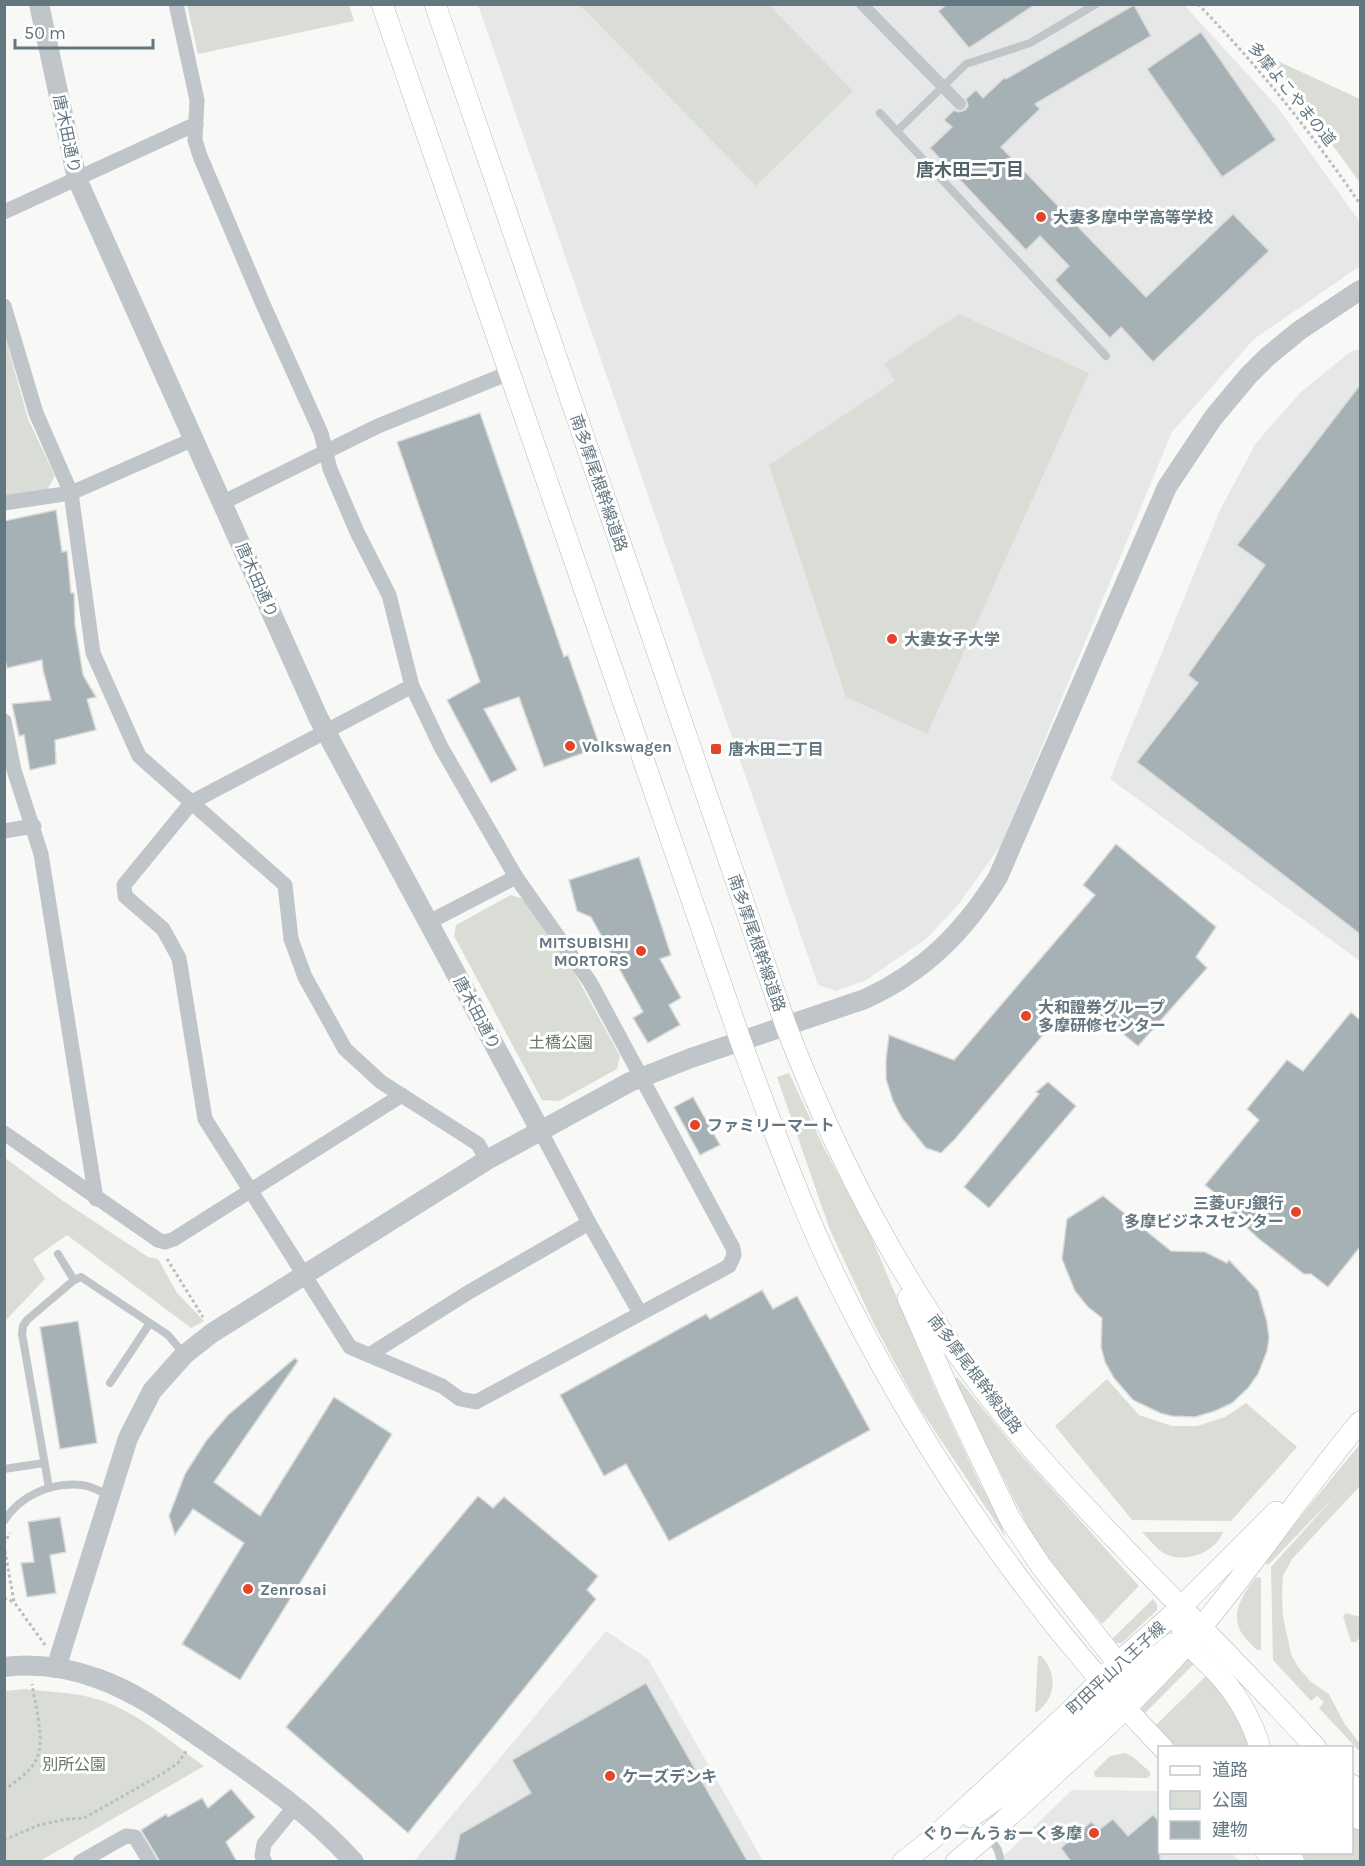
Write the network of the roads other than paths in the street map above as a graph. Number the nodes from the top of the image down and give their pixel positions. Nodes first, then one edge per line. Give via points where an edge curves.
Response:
1 (39, 4) edge
2 (176, 4) edge
3 (382, 4) edge
4 (435, 4) edge
5 (862, 4) edge
6 (1096, 4) edge
7 (942, 86) junction
8 (960, 104) dead end
9 (880, 113) dead end
10 (196, 124) junction
11 (897, 131) junction
12 (77, 179) junction
13 (4, 212) edge
14 (1360, 290) edge
15 (6, 312) edge
16 (1106, 356) dead end
17 (509, 373) junction
18 (194, 440) junction
19 (326, 453) junction
20 (70, 493) junction
21 (4, 503) edge
22 (222, 503) junction
23 (412, 686) junction
24 (4, 721) edge
25 (326, 732) junction
26 (192, 802) junction
27 (34, 826) junction
28 (4, 831) edge
29 (516, 877) junction
30 (429, 922) junction
31 (786, 1026) junction
32 (741, 1042) junction
33 (640, 1077) junction
34 (402, 1095) junction
35 (540, 1130) junction
36 (4, 1132) edge
37 (488, 1160) junction
38 (252, 1191) junction
39 (96, 1199) junction
40 (589, 1223) junction
41 (880, 1234) junction
42 (58, 1254) dead end
43 (304, 1275) junction
44 (74, 1280) junction
45 (640, 1313) junction
46 (150, 1323) junction
47 (184, 1355) junction
48 (369, 1355) junction
49 (110, 1383) dead end
50 (1360, 1422) edge
51 (44, 1463) junction
52 (4, 1469) edge
53 (49, 1488) junction
54 (110, 1495) junction
55 (4, 1521) edge
56 (1187, 1624) junction
57 (4, 1666) edge
58 (56, 1668) junction
59 (1118, 1683) junction
60 (1162, 1746) edge
61 (1259, 1746) edge
62 (1314, 1746) edge
63 (295, 1806) junction
64 (988, 1835) junction
65 (80, 1862) edge
66 (150, 1862) edge
67 (265, 1862) edge
68 (354, 1862) edge
69 (903, 1862) edge
70 (956, 1862) edge
71 (1001, 1862) edge

1 - 12 street, 唐木田通り
2 - 10 street via 197,100
3 - 17 main road
4 - 31 main road, 南多摩尾根幹線道路
5 - 7 street
6 - 7 lane via 1030,43 966,64
7 - 8 street
7 - 11 lane
9 - 11 lane
10 - 12 street
10 - 19 street via 200,156 321,433
11 - 16 lane
12 - 13 street
12 - 18 street, 唐木田通り
14 - 31 street via 1300,330 1254,370 1213,418 1167,487 998,877 979,908 935,956 886,990
15 - 20 street via 36,413
17 - 19 street via 378,426
17 - 32 main road
18 - 20 street
18 - 22 street, 唐木田通り
19 - 22 street
19 - 23 street via 357,532 389,595
20 - 21 street
20 - 26 street via 93,653 139,756
22 - 25 street, 唐木田通り
23 - 25 street
23 - 29 street via 441,747
24 - 27 street via 14,770
25 - 26 street
25 - 30 street, 唐木田通り
26 - 34 street via 285,885 291,939 311,987 345,1049 381,1082
26 - 38 street via 124,885 125,896 163,929 179,958 205,1119
27 - 28 street
27 - 39 street
29 - 30 street
29 - 33 street via 590,982
30 - 35 street, 唐木田通り
31 - 32 street
31 - 41 main road, 南多摩尾根幹線道路 via 824,1118
32 - 33 street
32 - 59 main road via 814,1231 849,1305 909,1414 1000,1556
33 - 35 street
33 - 45 street via 734,1248 729,1266
34 - 37 street via 478,1144
34 - 38 street
35 - 37 street
35 - 40 street
36 - 39 street
37 - 43 street
38 - 39 street via 165,1242
38 - 43 street
40 - 45 street
40 - 48 street
41 - 56 main road, 南多摩尾根幹線道路 via 956,1353 1012,1425
41 - 59 main road via 1010,1519
42 - 44 lane
43 - 47 street
43 - 48 street via 350,1347
44 - 46 lane via 81,1277
44 - 51 lane via 23,1326
45 - 48 street via 476,1402 460,1399 442,1386
46 - 47 lane via 168,1335
46 - 49 lane
47 - 54 street via 145,1402 128,1438
50 - 56 main road
51 - 52 lane
51 - 53 lane
53 - 54 lane via 80,1485
53 - 55 lane via 29,1496
54 - 58 street
56 - 59 main road, 町田平山八王子線
56 - 59 main road, 町田平山八王子線
56 - 61 main road via 1235,1694
56 - 62 main road, 南多摩尾根幹線道路
57 - 58 street
58 - 63 street via 100,1679 153,1705
59 - 60 main road
59 - 64 main road, 町田平山八王子線
59 - 69 main road via 1004,1794
63 - 67 street via 264,1844
63 - 68 street
64 - 70 main road, 町田平山八王子線
64 - 71 lane
65 - 66 street via 126,1836 135,1837

